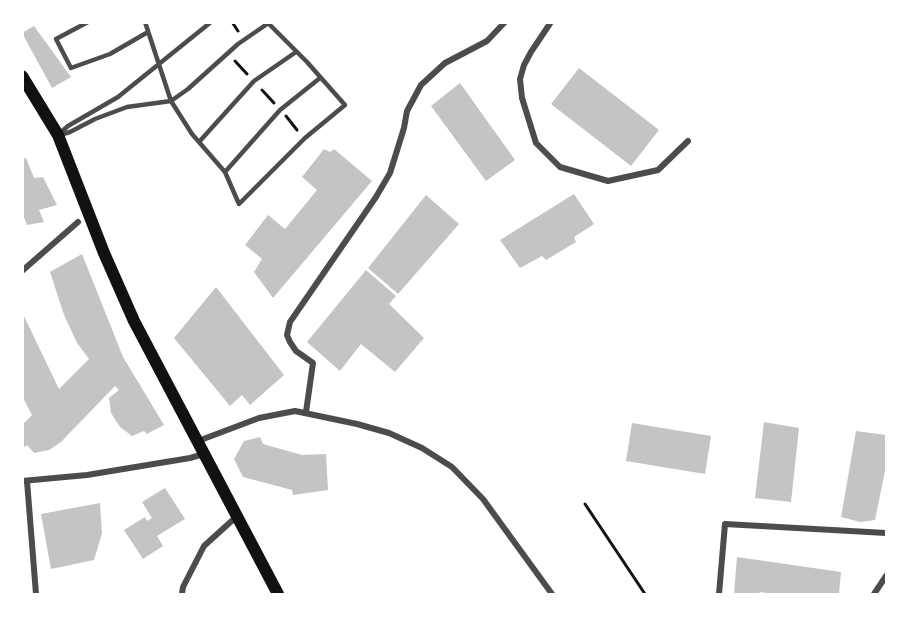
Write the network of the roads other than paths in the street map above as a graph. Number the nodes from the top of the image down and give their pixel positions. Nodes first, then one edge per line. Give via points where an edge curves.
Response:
1 (88, 22) edge
2 (145, 22) edge
3 (211, 22) edge
4 (505, 22) edge
5 (551, 22) edge
6 (269, 23) edge
7 (148, 32) junction
8 (296, 52) junction
9 (159, 64) junction
10 (22, 76) edge
11 (321, 78) junction
12 (171, 101) junction
13 (58, 135) junction
14 (688, 141) dead end
15 (199, 142) junction
16 (225, 172) junction
17 (78, 222) dead end
18 (22, 272) edge
19 (306, 412) junction
20 (198, 441) junction
21 (204, 453) junction
22 (25, 481) edge
23 (237, 516) junction
24 (886, 533) edge
25 (886, 576) edge
26 (36, 594) edge
27 (182, 594) edge
28 (278, 594) edge
29 (552, 594) edge
30 (718, 594) edge
31 (874, 594) edge

1 - 7 lane via 56,39 71,68 110,54
2 - 7 lane
3 - 9 lane
4 - 19 street via 487,41 446,63 422,85 407,111 390,173 287,329 296,351 313,363
5 - 14 street via 531,52 520,79 524,109 536,143 560,167 608,181 658,170
6 - 8 lane
6 - 12 lane
7 - 9 lane
8 - 11 lane
8 - 15 lane via 254,81
9 - 12 lane
9 - 13 lane via 118,97
10 - 13 main road
11 - 16 lane via 280,110
11 - 16 lane via 345,105 304,138 239,204
12 - 13 lane via 127,106
12 - 15 lane
13 - 20 main road via 134,321
15 - 16 lane
17 - 18 street
19 - 20 street via 259,418
19 - 29 street via 389,433 452,467 483,499
20 - 21 main road
21 - 22 street via 87,475
21 - 23 main road
22 - 26 street
23 - 27 street via 204,546
23 - 28 main road
24 - 30 street via 725,525
25 - 31 street

